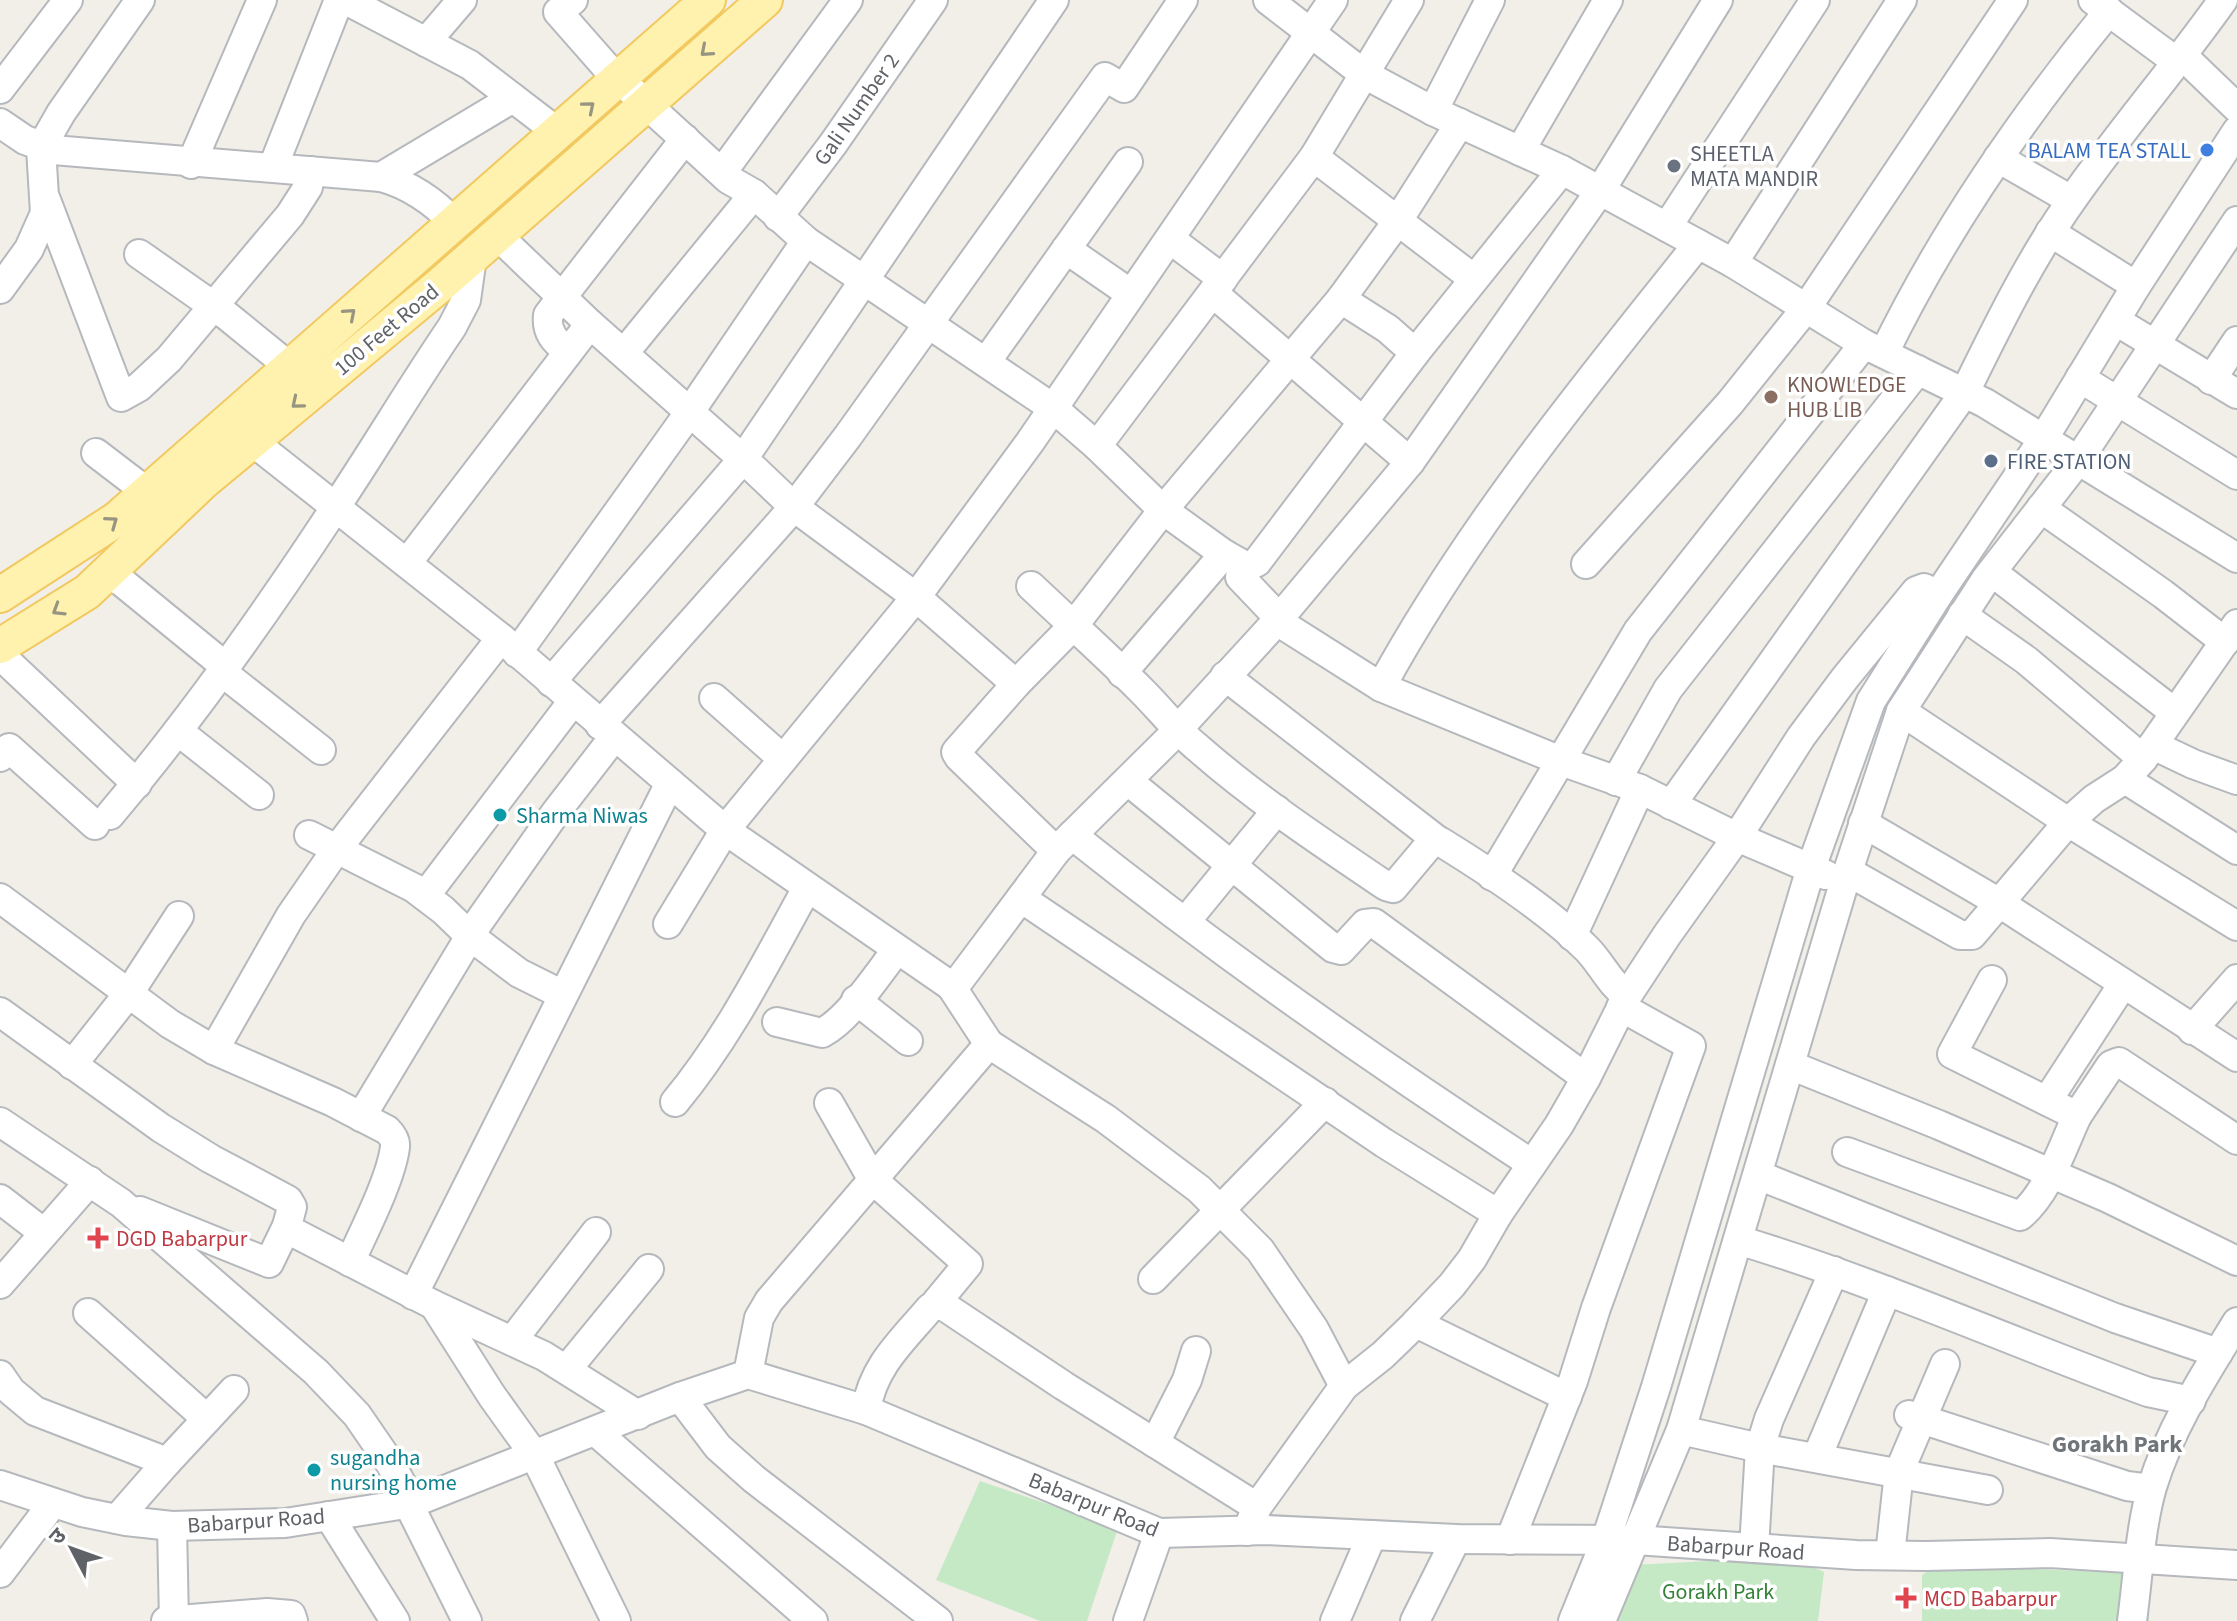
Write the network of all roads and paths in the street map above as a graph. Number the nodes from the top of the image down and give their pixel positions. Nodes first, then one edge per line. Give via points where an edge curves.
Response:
1 (68, 0) edge
2 (140, 0) edge
3 (262, 0) edge
4 (339, 0) edge
5 (346, 0) edge
6 (462, 0) edge
7 (573, 0) edge
8 (765, 0) edge
9 (848, 0) edge
10 (933, 0) edge
11 (1054, 0) edge
12 (1183, 0) edge
13 (1268, 0) edge
14 (1333, 0) edge
15 (1409, 0) edge
16 (1490, 0) edge
17 (1608, 0) edge
18 (1718, 0) edge
19 (1815, 0) edge
20 (1902, 0) edge
21 (2013, 0) edge
22 (2223, 0) edge
23 (697, 3) edge
24 (2101, 5) edge
25 (1311, 32) junction
26 (426, 42) junction
27 (2180, 59) junction
28 (1364, 74) junction
29 (620, 80) junction
30 (0, 89) edge
31 (513, 98) junction
32 (648, 103) junction
33 (2237, 108) edge
34 (1433, 111) junction
35 (1460, 123) junction
36 (0, 125) edge
37 (2237, 131) edge
38 (556, 135) junction
39 (685, 139) junction
40 (41, 148) junction
41 (1520, 151) junction
42 (1314, 157) junction
43 (1998, 158) junction
44 (1128, 162) dead end
45 (191, 164) junction
46 (273, 167) junction
47 (1562, 170) junction
48 (310, 171) junction
49 (723, 171) junction
50 (381, 177) junction
51 (1600, 191) junction
52 (754, 194) junction
53 (46, 200) junction
54 (2071, 200) junction
55 (778, 217) junction
56 (2237, 221) edge
57 (1397, 222) junction
58 (454, 223) junction
59 (1667, 227) junction
60 (2050, 232) junction
61 (497, 235) junction
62 (1170, 239) junction
63 (806, 241) junction
64 (1698, 244) junction
65 (1066, 249) junction
66 (139, 254) dead end
67 (472, 257) junction
68 (1733, 263) junction
69 (866, 279) junction
70 (1474, 279) junction
71 (1218, 286) junction
72 (2136, 286) junction
73 (0, 289) edge
74 (1131, 294) junction
75 (561, 296) junction
76 (1341, 299) junction
77 (213, 306) junction
78 (1807, 307) junction
79 (2116, 321) junction
80 (928, 322) junction
81 (590, 324) junction
82 (2237, 341) edge
83 (2155, 347) junction
84 (1874, 349) junction
85 (568, 352) junction
86 (624, 353) junction
87 (1415, 353) junction
88 (1290, 359) junction
89 (986, 362) junction
90 (290, 367) junction
91 (1918, 370) junction
92 (2080, 378) junction
93 (2211, 380) junction
94 (1965, 392) junction
95 (2237, 394) edge
96 (2117, 401) junction
97 (1053, 408) junction
98 (689, 413) junction
99 (1363, 421) junction
100 (2044, 438) junction
101 (252, 441) junction
102 (1097, 446) junction
103 (96, 453) dead end
104 (743, 459) junction
105 (1410, 462) junction
106 (2077, 462) junction
107 (2237, 475) edge
108 (147, 492) junction
109 (336, 507) junction
110 (794, 507) junction
111 (2041, 508) junction
112 (1163, 510) junction
113 (2237, 558) edge
114 (1235, 560) junction
115 (407, 563) junction
116 (1586, 564) dead end
117 (1992, 572) junction
118 (107, 574) junction
119 (1031, 586) dead end
120 (0, 595) edge
121 (1938, 595) junction
122 (916, 597) junction
123 (1962, 615) junction
124 (1278, 620) junction
125 (1074, 625) junction
126 (2231, 633) edge
127 (0, 646) edge
128 (509, 646) junction
129 (0, 655) edge
130 (224, 669) junction
131 (1122, 673) junction
132 (1225, 676) junction
133 (551, 682) junction
134 (1016, 684) junction
135 (1381, 687) junction
136 (714, 698) dead end
137 (573, 701) junction
138 (1901, 711) junction
139 (2174, 712) junction
140 (1177, 730) junction
141 (178, 731) junction
142 (607, 731) junction
143 (321, 750) dead end
144 (0, 757) edge
145 (783, 759) junction
146 (1561, 761) junction
147 (2140, 761) junction
148 (2237, 780) edge
149 (1128, 781) junction
150 (670, 783) junction
151 (137, 784) junction
152 (1628, 785) junction
153 (259, 795) dead end
154 (1671, 805) junction
155 (1277, 810) junction
156 (2068, 822) junction
157 (1863, 823) junction
158 (725, 830) junction
159 (309, 835) dead end
160 (1737, 837) junction
161 (1437, 840) junction
162 (1064, 843) junction
163 (336, 850) junction
164 (2237, 850) edge
165 (1231, 867) junction
166 (1811, 868) junction
167 (1492, 876) junction
168 (1846, 877) junction
169 (807, 888) junction
170 (425, 896) junction
171 (0, 898) edge
172 (1021, 898) junction
173 (1998, 902) junction
174 (179, 916) dead end
175 (1186, 921) junction
176 (668, 924) dead end
177 (2237, 926) edge
178 (470, 936) junction
179 (1580, 943) junction
180 (896, 951) junction
181 (1992, 980) dead end
182 (2236, 981) edge
183 (2123, 984) junction
184 (951, 986) junction
185 (129, 993) junction
186 (563, 995) junction
187 (856, 1000) junction
188 (1624, 1001) junction
189 (0, 1012) edge
190 (777, 1022) dead end
191 (2192, 1030) junction
192 (908, 1041) dead end
193 (989, 1044) junction
194 (214, 1050) junction
195 (2237, 1057) edge
196 (72, 1065) junction
197 (1790, 1065) junction
198 (1586, 1078) junction
199 (2047, 1101) junction
200 (675, 1102) dead end
201 (1325, 1102) junction
202 (829, 1103) dead end
203 (2077, 1116) junction
204 (361, 1117) junction
205 (0, 1122) edge
206 (2237, 1140) edge
207 (1847, 1152) dead end
208 (1532, 1164) junction
209 (2050, 1173) junction
210 (1758, 1175) junction
211 (873, 1180) junction
212 (90, 1181) junction
213 (0, 1199) edge
214 (121, 1203) junction
215 (1221, 1210) junction
216 (1498, 1214) junction
217 (287, 1226) junction
218 (596, 1232) dead end
219 (44, 1233) junction
220 (1738, 1240) junction
221 (2237, 1261) edge
222 (350, 1262) junction
223 (649, 1269) dead end
224 (1834, 1271) junction
225 (1153, 1279) dead end
226 (0, 1284) edge
227 (1887, 1291) junction
228 (424, 1300) junction
229 (935, 1304) junction
230 (88, 1313) dead end
231 (1416, 1323) junction
232 (2236, 1326) edge
233 (512, 1341) junction
234 (1196, 1351) dead end
235 (2218, 1353) junction
236 (1945, 1364) dead end
237 (567, 1369) junction
238 (748, 1374) junction
239 (0, 1375) edge
240 (1344, 1386) junction
241 (234, 1390) dead end
242 (680, 1397) junction
243 (1567, 1397) junction
244 (2191, 1401) junction
245 (866, 1410) junction
246 (638, 1415) junction
247 (1916, 1416) junction
248 (207, 1419) junction
249 (1681, 1430) junction
250 (595, 1431) junction
251 (1155, 1443) junction
252 (1760, 1448) junction
253 (535, 1456) junction
254 (1817, 1457) junction
255 (167, 1462) junction
256 (1899, 1472) junction
257 (0, 1485) edge
258 (2151, 1489) junction
259 (1988, 1490) dead end
260 (53, 1503) junction
261 (410, 1503) junction
262 (329, 1516) junction
263 (117, 1519) junction
264 (1252, 1519) junction
265 (172, 1526) junction
266 (1159, 1533) junction
267 (1372, 1535) junction
268 (1456, 1539) junction
269 (1510, 1540) junction
270 (1606, 1540) junction
271 (1635, 1540) junction
272 (1754, 1548) junction
273 (1890, 1555) junction
274 (2140, 1560) junction
275 (2237, 1565) edge
276 (0, 1573) edge
277 (808, 1620) edge
278 (166, 1621) edge
279 (174, 1621) edge
280 (293, 1621) edge
281 (395, 1621) edge
282 (467, 1621) edge
283 (616, 1621) edge
284 (938, 1621) edge
285 (1128, 1621) edge
286 (1335, 1621) edge
287 (1415, 1621) edge
288 (1573, 1621) edge
289 (1601, 1621) edge
290 (2132, 1621) edge

1 - 30 street
2 - 40 street
3 - 45 street
4 - 46 street
5 - 26 street
6 - 26 street
7 - 29 street via 558,12
8 -> 32 main road, 100 Feet Road
9 - 49 street
10 - 55 street, Gali Number 2
11 - 69 street
12 - 80 street via 1124,88 1105,77
13 - 25 street
14 - 25 street
15 - 28 street
16 - 34 street
17 - 41 street
18 - 51 street
19 - 59 street
20 - 68 street
21 - 78 street
22 - 27 street
23 - 29 main road, 100 Feet Road
24 - 27 street
24 - 43 street
25 - 28 street
25 - 62 street
26 - 31 street via 470,65
27 - 33 street
27 - 54 street
28 - 34 street
28 - 42 street
29 - 32 street
38 -> 29 main road, 100 Feet Road
31 - 38 street
31 - 50 street
32 - 39 street
32 - 61 main road, 100 Feet Road
34 - 35 street
35 - 41 street
35 - 57 street
36 - 40 street
37 - 72 street
38 - 58 main road, 100 Feet Road
39 - 49 street
39 - 75 street
40 - 45 street
40 - 53 street
41 - 47 street
42 - 57 street
42 - 71 street
43 - 54 street
43 - 84 street
44 - 65 street
45 - 46 street
46 - 48 street
47 - 51 street
47 - 70 street
48 - 50 street
48 - 77 street via 301,201
49 - 52 street
50 - 58 street via 412,189
51 - 59 street
51 - 105 street
52 - 55 street
52 - 86 street
53 - 73 street via 40,229
53 - 77 street via 121,397 169,359
54 - 60 street
55 - 63 street
56 - 83 street
57 - 70 street
57 - 76 street
90 -> 58 main road, 100 Feet Road
59 - 64 street
60 - 72 street
60 - 94 street
61 - 67 main road, 100 Feet Road
61 - 75 street
62 - 71 street
62 - 74 street
63 - 69 street
63 - 98 street
64 - 68 street
64 - 135 street via 1499,503
65 - 74 street
65 - 89 street
66 - 77 street
67 -> 101 main road, 100 Feet Road
67 - 109 street via 466,300 452,327
68 - 78 street
69 - 80 street
69 - 104 street
70 - 87 street
71 - 88 street
71 - 102 street
72 - 79 street
74 - 97 street
75 - 81 street
75 - 85 street via 547,325
76 - 87 street
76 - 88 street
77 - 90 street
78 - 84 street
78 - 116 street via 1730,403
79 - 83 street
79 - 92 street
80 - 89 street
80 - 110 street
81 - 85 street
81 - 86 street
82 - 93 street
83 - 93 street
83 - 96 street
84 - 91 street
84 - 146 street via 1638,631
85 - 115 street
86 - 98 street
87 - 99 street
88 - 99 street
88 - 112 street
89 - 97 street
90 - 108 main road, 100 Feet Road
91 - 94 street
91 - 152 street via 1668,689
92 - 96 street
92 - 100 street
93 - 95 street
94 - 100 street
94 - 154 street
96 - 106 street
96 - 107 street
97 - 102 street
97 - 122 street
98 - 104 street
98 - 128 street
99 - 105 street
99 - 114 street via 1257,562
100 - 106 street
100 - 121 street
101 - 109 street
101 - 118 main road, 100 Feet Road
102 - 112 street
103 - 108 street
104 - 110 street
104 - 133 street
105 - 124 street
106 - 111 street
106 - 113 street
120 -> 108 main road, 100 Feet Road via 117,519
109 - 115 street
109 - 130 street
110 - 122 street
110 - 142 street
111 - 117 street
111 - 126 street via 2163,594
112 - 114 street
112 - 125 street
114 - 124 street via 1240,577
114 - 131 street
115 - 128 street
117 - 123 street
117 - 139 street
118 -> 127 main road, 100 Feet Road
118 - 130 street
119 - 125 street
121 - 160 street via 1919,588 1896,614 1801,737
121 - 166 street via 1871,701
122 - 134 street
122 - 145 street
123 - 138 street
123 - 147 street via 2026,660
124 - 132 street
124 - 135 street
125 - 131 street
125 - 134 street
126 - 139 street
128 - 133 street
128 - 163 street
129 - 151 street
130 - 141 street
130 - 143 street
131 - 140 street
132 - 140 street
132 - 161 street
133 - 137 street
134 - 162 street via 957,755
135 - 146 street
136 - 145 street
137 - 142 street
137 - 170 street
138 - 156 street
138 - 157 street
139 - 147 street
140 - 149 street
140 - 155 street
141 - 151 street
141 - 153 street
142 - 150 street
142 - 178 street
144 - 151 street via 9,748 103,820
145 - 158 street
146 - 152 street
146 - 167 street
147 - 148 street via 2193,764
147 - 156 street
147 - 164 street
149 - 162 street
149 - 165 street
150 - 158 street
150 - 186 street
152 - 154 street
152 - 179 street
154 - 160 street
155 - 161 street via 1390,888
155 - 165 street
156 - 173 street
156 - 177 street
157 - 168 street
157 - 173 street
158 - 169 street
158 - 176 street
159 - 163 street
160 - 166 street
160 - 188 street
161 - 167 street
162 - 172 street
162 - 175 street
163 - 170 street
163 - 194 street via 291,915
165 - 175 street
165 - 198 street via 1333,948 1341,950 1365,924 1374,923
166 - 168 street
166 - 270 street
167 - 179 street
168 - 173 street via 1966,937
168 - 197 street
169 - 180 street
169 - 200 street via 705,1066
170 - 178 street
171 - 185 street
172 - 184 street
172 - 201 street
173 - 183 street
174 - 185 street
175 - 208 street via 1392,1073
178 - 186 street via 519,973
178 - 204 street
179 - 188 street via 1609,973
180 - 184 street
180 - 187 street
181 - 199 street via 1952,1054
182 - 191 street
183 - 191 street
183 - 199 street
184 - 193 street
185 - 194 street
185 - 196 street
186 - 228 street
187 - 190 street via 822,1033
187 - 192 street
188 - 198 street
188 - 243 street via 1691,1046
189 - 196 street
191 - 195 street
193 - 211 street
193 - 215 street via 1106,1119
194 - 204 street
196 - 217 street via 198,1151 288,1200 292,1207
197 - 209 street
197 - 210 street
198 - 208 street
199 - 203 street
201 - 215 street
201 - 216 street
202 - 211 street
203 - 206 street via 2111,1065 2119,1062
203 - 209 street
204 - 222 street via 387,1130 395,1146
205 - 212 street
207 - 209 street via 2020,1216
208 - 216 street
209 - 221 street
210 - 220 street
210 - 235 street via 2055,1295
211 - 229 street via 968,1264
211 - 238 street via 762,1311
212 - 214 street
212 - 219 street
213 - 219 street
214 - 217 street via 269,1263
214 - 261 street via 334,1390 390,1463
215 - 225 street
215 - 240 street via 1260,1250
216 - 231 street via 1466,1268
217 - 222 street
218 - 233 street
219 - 226 street
220 - 224 street
220 - 249 street
222 - 228 street
223 - 237 street
224 - 227 street
224 - 252 street
227 - 244 street via 2134,1387
227 - 254 street
228 - 233 street
228 - 253 street
229 - 245 street via 881,1365
229 - 251 street via 947,1306
230 - 248 street
231 - 240 street
231 - 243 street
232 - 235 street
233 - 237 street
234 - 251 street
235 - 244 street
236 - 247 street
237 - 246 street
238 - 242 street, Babarpur Road
238 - 245 street, Babarpur Road
239 - 255 street via 35,1411
240 - 264 street
241 - 248 street
242 - 246 street, Babarpur Road
242 - 284 street via 718,1447 754,1479
243 - 269 street
244 - 258 street
245 - 266 street, Babarpur Road
246 - 250 street, Babarpur Road
247 - 256 street
247 - 258 street via 2127,1486
248 - 255 street
249 - 252 street
249 - 271 street
250 - 253 street, Babarpur Road
250 - 277 street
251 - 264 street
252 - 254 street
252 - 272 street
253 - 261 street, Babarpur Road
253 - 283 street
254 - 256 street
255 - 263 street
256 - 259 street
256 - 273 street
257 - 260 street, Babarpur Road
258 - 274 street
260 - 263 street, Babarpur Road
260 - 276 street
261 - 262 street, Babarpur Road
261 - 282 street
262 - 265 street, Babarpur Road via 285,1523
262 - 281 street
263 - 265 street, Babarpur Road
264 - 266 street, Babarpur Road
264 - 267 street, Babarpur Road
265 - 279 street
266 - 285 street
267 - 268 street, Babarpur Road
267 - 286 street
268 - 269 street, Babarpur Road
268 - 287 street
269 - 270 street, Babarpur Road
270 - 271 street, Babarpur Road
270 - 288 street
271 - 272 street, Babarpur Road
271 - 289 street
272 - 273 street, Babarpur Road
273 - 274 street, Babarpur Road via 2050,1553
274 - 275 street, Babarpur Road
274 - 290 street
278 - 279 street
279 - 280 street via 267,1613 291,1615

